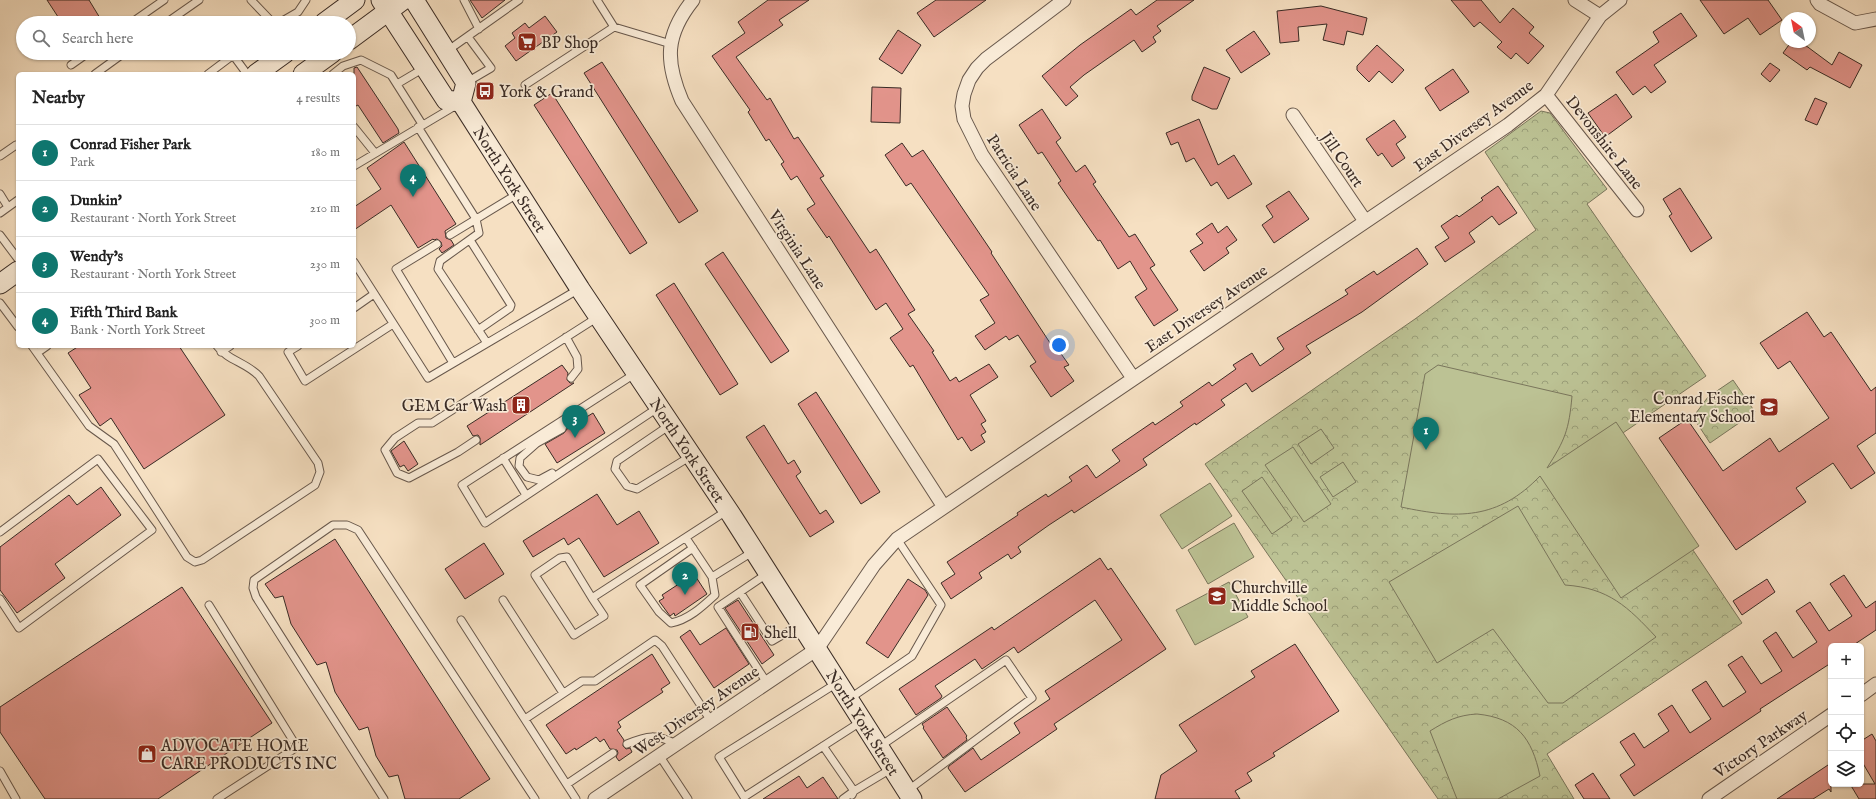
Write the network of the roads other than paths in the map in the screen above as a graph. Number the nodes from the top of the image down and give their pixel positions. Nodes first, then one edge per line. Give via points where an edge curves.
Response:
1 (164, 0) edge
2 (199, 0) edge
3 (251, 0) edge
4 (306, 0) edge
5 (355, 0) edge
6 (403, 0) edge
7 (414, 0) edge
8 (464, 0) edge
9 (519, 0) edge
10 (597, 0) edge
11 (693, 0) edge
12 (1064, 0) edge
13 (1575, 0) edge
14 (1620, 0) edge
15 (1818, 0) edge
16 (384, 6) edge
17 (141, 16) edge
18 (176, 16) edge
19 (266, 16) edge
20 (291, 16) edge
21 (333, 16) edge
22 (1600, 16) junction
23 (1876, 19) edge
24 (614, 27) junction
25 (479, 29) junction
26 (356, 33) edge
27 (468, 37) junction
28 (671, 44) junction
29 (447, 51) junction
30 (78, 60) edge
31 (114, 60) edge
32 (226, 60) edge
33 (238, 60) edge
34 (275, 60) edge
35 (335, 60) edge
36 (337, 60) edge
37 (356, 60) edge
38 (71, 65) dead end
39 (424, 68) junction
40 (98, 72) edge
41 (211, 72) edge
42 (246, 72) edge
43 (259, 72) edge
44 (308, 72) edge
45 (334, 72) edge
46 (466, 83) junction
47 (397, 84) junction
48 (525, 84) dead end
49 (1546, 94) junction
50 (461, 102) junction
51 (1293, 115) dead end
52 (420, 126) junction
53 (356, 129) edge
54 (16, 145) dead end
55 (375, 153) junction
56 (0, 156) edge
57 (356, 165) edge
58 (519, 192) junction
59 (0, 194) edge
60 (16, 201) edge
61 (8, 207) junction
62 (1637, 210) dead end
63 (0, 212) edge
64 (476, 219) junction
65 (1365, 221) junction
66 (0, 235) edge
67 (450, 236) dead end
68 (470, 240) junction
69 (437, 244) dead end
70 (16, 256) edge
71 (356, 265) edge
72 (16, 272) edge
73 (0, 284) edge
74 (580, 289) junction
75 (374, 294) junction
76 (0, 302) edge
77 (356, 307) edge
78 (598, 317) junction
79 (16, 324) edge
80 (393, 324) junction
81 (478, 330) junction
82 (566, 337) junction
83 (487, 343) junction
84 (33, 348) edge
85 (44, 348) edge
86 (295, 348) edge
87 (219, 349) edge
88 (37, 353) junction
89 (453, 363) junction
90 (636, 373) junction
91 (571, 378) dead end
92 (1133, 378) junction
93 (659, 407) junction
94 (564, 419) junction
95 (671, 425) junction
96 (476, 440) dead end
97 (691, 456) junction
98 (503, 458) junction
99 (578, 461) junction
100 (526, 495) junction
101 (944, 507) junction
102 (728, 510) junction
103 (0, 532) edge
104 (686, 538) junction
105 (897, 539) junction
106 (693, 548) junction
107 (754, 551) junction
108 (768, 573) junction
109 (712, 577) junction
110 (740, 592) junction
111 (592, 598) junction
112 (0, 599) edge
113 (503, 600) dead end
114 (209, 606) dead end
115 (461, 620) dead end
116 (801, 624) junction
117 (817, 649) junction
118 (838, 682) junction
119 (768, 683) junction
120 (1876, 684) edge
121 (1864, 693) edge
122 (563, 694) junction
123 (848, 699) junction
124 (1828, 717) edge
125 (525, 719) junction
126 (711, 721) junction
127 (862, 721) junction
128 (627, 744) dead end
129 (676, 744) junction
130 (823, 746) junction
131 (879, 747) junction
132 (613, 753) dead end
133 (659, 755) junction
134 (892, 768) junction
135 (0, 771) edge
136 (567, 784) junction
137 (854, 791) junction
138 (909, 795) edge
139 (744, 798) edge
140 (16, 799) edge
141 (217, 799) edge
142 (384, 799) edge
143 (535, 799) edge
144 (576, 799) edge
145 (595, 799) edge
146 (688, 799) edge
147 (843, 799) edge
148 (850, 799) edge
149 (1709, 799) edge

1 - 17 lane
2 - 18 lane
3 - 19 lane
4 - 20 lane via 298,12
5 - 21 main road
6 - 16 main road
7 - 29 main road
8 - 25 lane
9 - 25 lane
10 - 24 lane
11 - 28 street, Virginia Lane via 675,28
12 - 92 street, Patricia Lane via 998,49 977,68 964,94 964,119 982,155
13 - 22 street
14 - 22 street, East Diversey Avenue
15 - 23 street via 1820,4 1855,23
16 - 26 main road
16 - 39 main road
22 - 49 street, East Diversey Avenue
24 - 28 lane
24 - 48 lane
25 - 27 lane
27 - 29 lane
27 - 46 lane via 490,68
28 - 101 street, Virginia Lane via 673,79 682,101
29 - 46 main road
30 - 38 lane
31 - 40 lane
32 - 41 lane
33 - 42 lane
34 - 43 main road
35 - 44 main road
36 - 45 lane
37 - 47 lane via 391,75
39 - 47 lane
39 - 50 main road via 446,100
46 - 50 main road
47 - 52 lane
49 - 62 street, Devonshire Lane
49 - 65 street, East Diversey Avenue via 1508,125
50 - 52 lane
50 - 58 main road, North York Street
51 - 65 street, Jill Court
52 - 55 lane
52 - 64 lane
53 - 55 lane
54 - 56 lane
55 - 57 lane
58 - 64 lane
58 - 74 main road, North York Street
59 - 61 lane
60 - 61 lane
61 - 63 lane
64 - 67 lane
64 - 68 lane via 479,233
65 - 92 street, East Diversey Avenue
66 - 70 lane
68 - 81 lane via 440,261 438,268
68 - 81 lane via 511,305
69 - 89 lane via 396,269
71 - 75 lane
72 - 73 main road
74 - 78 main road, North York Street
74 - 83 lane
75 - 77 lane
75 - 80 lane
76 - 79 lane
78 - 82 lane
78 - 90 main road, North York Street
80 - 86 lane via 306,381 288,352
80 - 89 lane via 428,378
81 - 83 lane
82 - 91 lane via 577,357 578,369
82 - 96 lane via 432,423 418,423 395,438 385,450 397,473 409,478
83 - 89 lane
84 - 88 lane
85 - 88 lane
87 - 88 lane via 251,368 259,376 318,463 320,472 315,485 202,560 195,562 187,557 114,444 89,426
90 - 93 main road, North York Street
90 - 94 lane
92 - 101 street, East Diversey Avenue
93 - 95 main road, North York Street
93 - 99 lane
94 - 98 lane
94 - 99 lane via 562,429 537,443 520,458 519,466 527,476 539,480
95 - 97 main road, North York Street
95 - 97 lane via 617,461 615,469 627,486 637,489
97 - 102 main road, North York Street
98 - 100 lane
98 - 100 lane via 462,485 485,523
99 - 100 lane
101 - 105 street, East Diversey Avenue
102 - 104 lane
102 - 107 main road, North York Street
103 - 112 lane via 98,459 152,530 19,628
104 - 106 lane
104 - 111 lane
105 - 117 street, East Diversey Avenue via 874,565
105 - 123 lane via 941,605 912,656
106 - 109 lane
106 - 109 lane via 640,585 659,612 671,623 679,622 700,609 715,595
107 - 108 main road, North York Street
107 - 109 lane
108 - 110 lane
108 - 116 main road, North York Street
110 - 116 lane via 772,640
110 - 119 lane via 718,607
111 - 111 lane via 567,558 560,558 535,575 574,635 604,616
113 - 122 lane
114 - 141 lane via 297,747
115 - 125 lane
116 - 117 main road, North York Street
117 - 118 main road, North York Street
117 - 119 street, West Diversey Avenue
118 - 123 main road, North York Street
118 - 139 lane via 719,757
119 - 126 street, West Diversey Avenue
120 - 121 street
122 - 125 lane
122 - 126 lane via 582,681 595,681 655,640 662,646
123 - 127 main road, North York Street
124 - 149 street, Victory Parkway
125 - 136 lane
126 - 129 street, West Diversey Avenue
127 - 130 lane
127 - 131 main road, North York Street
128 - 129 lane via 640,738 660,736
129 - 133 street, West Diversey Avenue
130 - 137 lane
130 - 139 lane
131 - 134 main road, North York Street
131 - 138 lane via 1006,660 1032,698
132 - 136 lane
133 - 145 street, West Diversey Avenue
133 - 146 lane
134 - 137 lane
134 - 138 main road, North York Street
135 - 140 lane
136 - 144 lane
137 - 147 lane
137 - 148 lane
142 - 143 lane via 256,597 253,588 254,580 333,526 347,525 358,530

